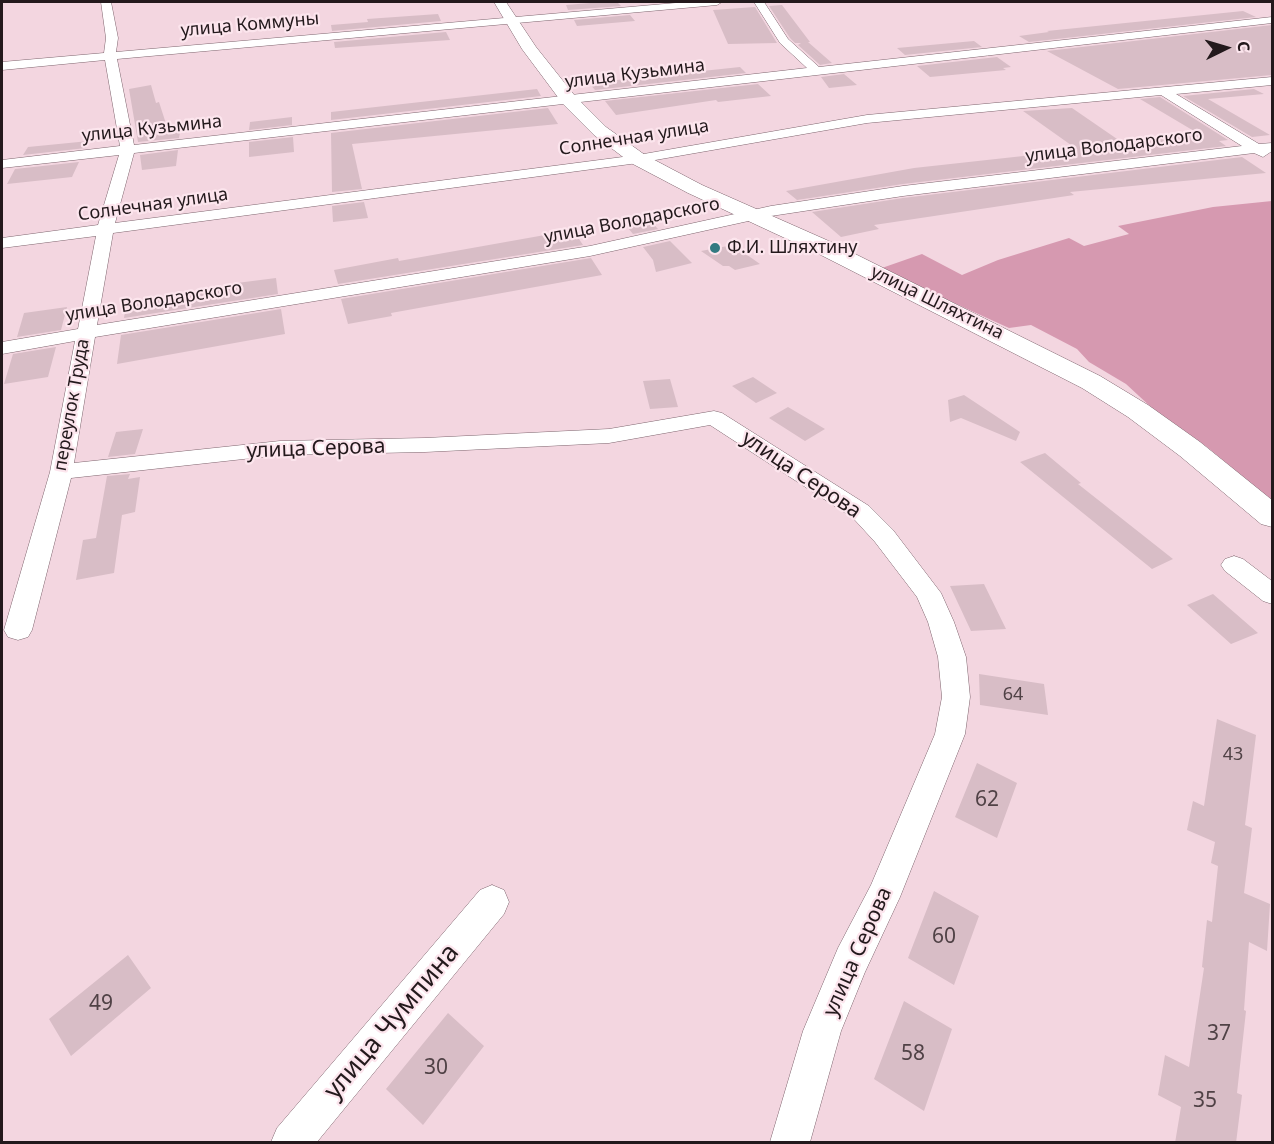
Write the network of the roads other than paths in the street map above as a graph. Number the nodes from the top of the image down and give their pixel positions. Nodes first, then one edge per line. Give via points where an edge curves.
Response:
1 (106, 2) edge
2 (717, 2) edge
3 (759, 2) edge
4 (506, 11) edge
5 (1272, 20) edge
6 (110, 55) junction
7 (2, 66) edge
8 (816, 70) junction
9 (1272, 81) edge
10 (1161, 90) junction
11 (569, 100) junction
12 (1265, 148) edge
13 (128, 150) junction
14 (638, 159) junction
15 (1272, 159) edge
16 (2, 164) edge
17 (754, 216) junction
18 (105, 231) junction
19 (2, 243) edge
20 (85, 333) junction
21 (2, 348) edge
22 (61, 472) junction
23 (1272, 516) edge
24 (1234, 565) dead end
25 (1272, 594) edge
26 (18, 630) dead end
27 (492, 902) dead end
28 (291, 1143) edge
29 (790, 1143) edge

1 - 6 street, переулок Труда via 112,38
2 - 4 street, улица Коммуны
3 - 8 street via 784,41
4 - 6 street, улица Коммуны
4 - 11 main road, улица Шляхтина
5 - 8 street, улица Кузьмина
6 - 7 street, улица Коммуны
6 - 13 street, переулок Труда
8 - 11 street, улица Кузьмина
9 - 10 street, Солнечная улица
10 - 12 street
10 - 14 street, Солнечная улица via 867,119
11 - 13 street, улица Кузьмина
11 - 14 main road, улица Шляхтина via 600,131
12 - 15 street
12 - 17 street, улица Володарского via 903,191
13 - 16 street, улица Кузьмина
13 - 18 street, переулок Труда
14 - 17 main road, улица Шляхтина
14 - 18 street, Солнечная улица
17 - 20 street, улица Володарского via 590,251
17 - 23 main road, улица Шляхтина via 1091,382 1190,449
18 - 19 street, Солнечная улица
18 - 20 street, переулок Труда
20 - 21 street, улица Володарского
20 - 22 street, переулок Труда
22 - 26 street, переулок Труда
22 - 29 street, улица Серова via 280,447 609,436 714,418 861,512 928,593 952,657 956,697 950,734 822,1031
24 - 25 street
27 - 28 street, улица Чумпина

